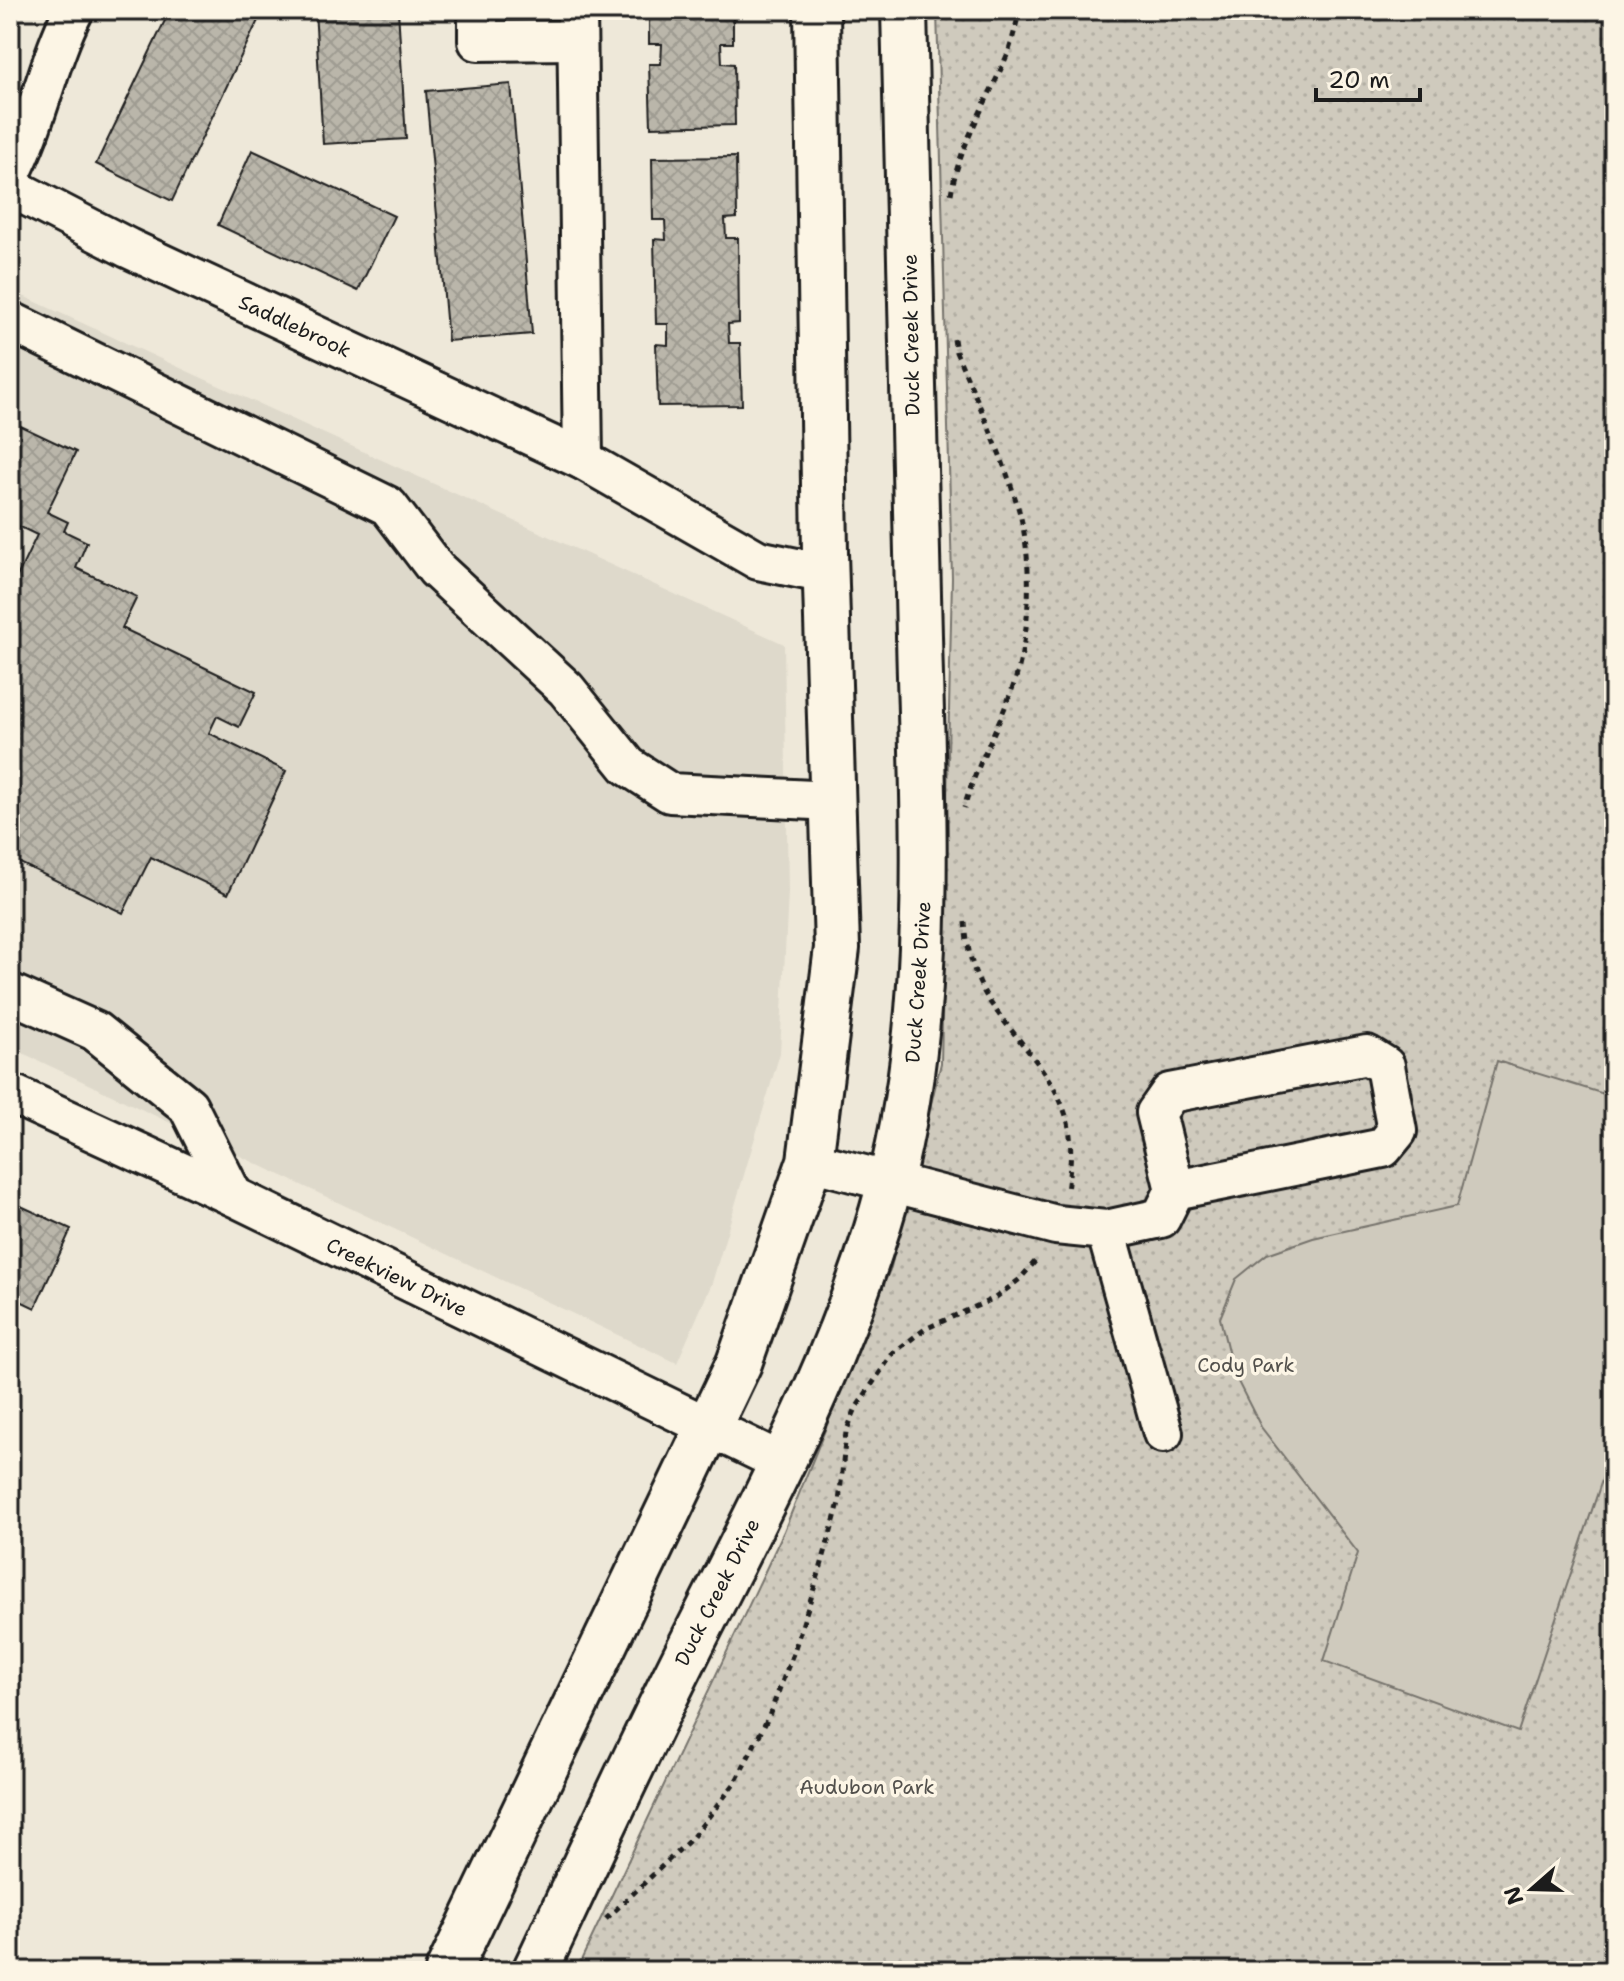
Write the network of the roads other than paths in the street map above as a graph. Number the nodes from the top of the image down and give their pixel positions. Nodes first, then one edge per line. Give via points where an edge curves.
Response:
1 (74, 10) edge
2 (478, 10) edge
3 (817, 10) edge
4 (904, 10) edge
5 (577, 25) edge
6 (10, 175) edge
7 (10, 187) edge
8 (10, 321) edge
9 (583, 460) junction
10 (826, 574) junction
11 (833, 801) junction
12 (10, 993) edge
13 (10, 1093) edge
14 (810, 1161) junction
15 (890, 1184) junction
16 (1175, 1190) junction
17 (233, 1196) junction
18 (1106, 1230) junction
19 (708, 1429) junction
20 (1163, 1433) dead end
21 (783, 1463) junction
22 (448, 1971) edge
23 (535, 1971) edge

1 - 6 street
2 - 5 street via 478,41
3 - 10 main road
4 - 15 main road, Duck Creek Drive via 925,892 916,1045
5 - 9 street
7 - 9 street, Saddlebrook via 128,248
8 - 11 street via 388,506 436,569 566,689 628,766 670,793
9 - 10 street, Saddlebrook via 758,560
10 - 11 main road
11 - 14 main road via 837,948
12 - 17 street via 95,1031 188,1106
13 - 17 street, Creekview Drive
14 - 15 street
14 - 19 main road via 739,1363
15 - 18 street via 1056,1225
15 - 21 main road, Duck Creek Drive via 829,1365
16 - 16 street via 1156,1113 1170,1093 1367,1055 1385,1066 1397,1131 1383,1148
16 - 18 street via 1161,1218
17 - 19 street, Creekview Drive
18 - 20 street
19 - 21 street, Creekview Drive
19 - 22 main road
21 - 23 main road, Duck Creek Drive

